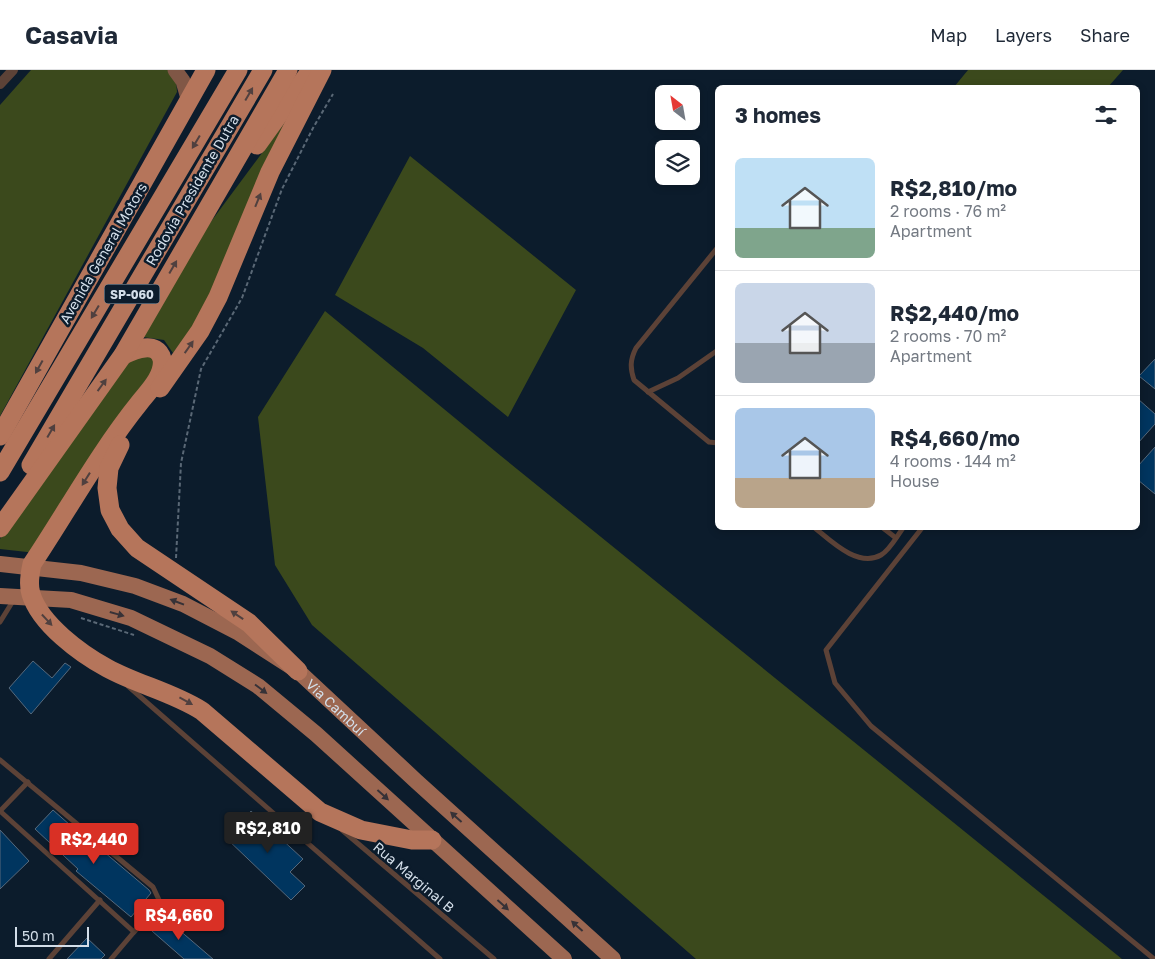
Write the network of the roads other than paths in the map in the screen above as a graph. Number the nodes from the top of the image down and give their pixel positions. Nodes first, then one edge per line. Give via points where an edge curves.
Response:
1 (13, 70) edge
2 (176, 70) edge
3 (206, 70) edge
4 (238, 70) edge
5 (263, 70) edge
6 (288, 70) edge
7 (311, 70) edge
8 (322, 70) edge
9 (0, 84) edge
10 (189, 102) junction
11 (193, 233) junction
12 (715, 251) edge
13 (715, 352) edge
14 (123, 355) junction
15 (648, 392) junction
16 (0, 436) edge
17 (715, 444) edge
18 (0, 472) edge
19 (0, 518) edge
20 (0, 528) edge
21 (817, 530) edge
22 (886, 530) edge
23 (902, 530) edge
24 (920, 530) edge
25 (896, 538) junction
26 (0, 564) edge
27 (18, 594) dead end
28 (0, 596) edge
29 (0, 622) edge
30 (108, 669) junction
31 (298, 672) junction
32 (0, 760) edge
33 (28, 782) junction
34 (0, 811) edge
35 (320, 812) junction
36 (432, 840) junction
37 (100, 900) junction
38 (134, 932) junction
39 (49, 959) edge
40 (111, 959) edge
41 (440, 959) edge
42 (494, 959) edge
43 (564, 959) edge
44 (613, 959) edge
45 (1154, 959) edge

1 - 9 street
2 - 10 main road
3 - 10 highway, Avenida General Motors
4 -> 18 highway, Rodovia Presidente Dutra / SP-060
19 -> 5 highway, Rodovia Presidente Dutra / SP-060
6 - 11 highway
7 - 11 highway
31 -> 8 highway via 249,624 136,548 110,510 107,488 109,468 118,448 200,331 235,259 270,172
10 -> 16 highway, Avenida General Motors
14 -> 11 highway
12 - 15 lane via 636,348 630,369 634,380
13 - 15 lane via 678,378
20 -> 14 highway
14 -> 30 highway via 139,348 157,352 162,360 156,382 104,450 32,564 26,582 43,617 68,641
15 - 17 lane
21 - 25 lane via 834,544 869,560 882,555
22 - 25 lane
23 - 25 lane
24 - 45 lane via 826,650 835,683 870,726
31 -> 26 main road, Via Cambuí via 239,633 183,604 135,586 81,573
27 - 29 lane
28 -> 36 main road via 131,618 210,656 258,686 316,734
30 -> 35 highway via 182,698 202,711
30 - 41 lane
44 -> 31 main road, Via Cambuí
32 - 33 lane
33 - 34 lane
33 - 38 lane via 154,887 160,902
34 - 37 lane
35 - 36 highway via 361,830 412,840
35 - 42 lane, Rua Marginal B
36 -> 43 main road
37 - 38 lane
37 - 39 lane
38 - 40 lane

